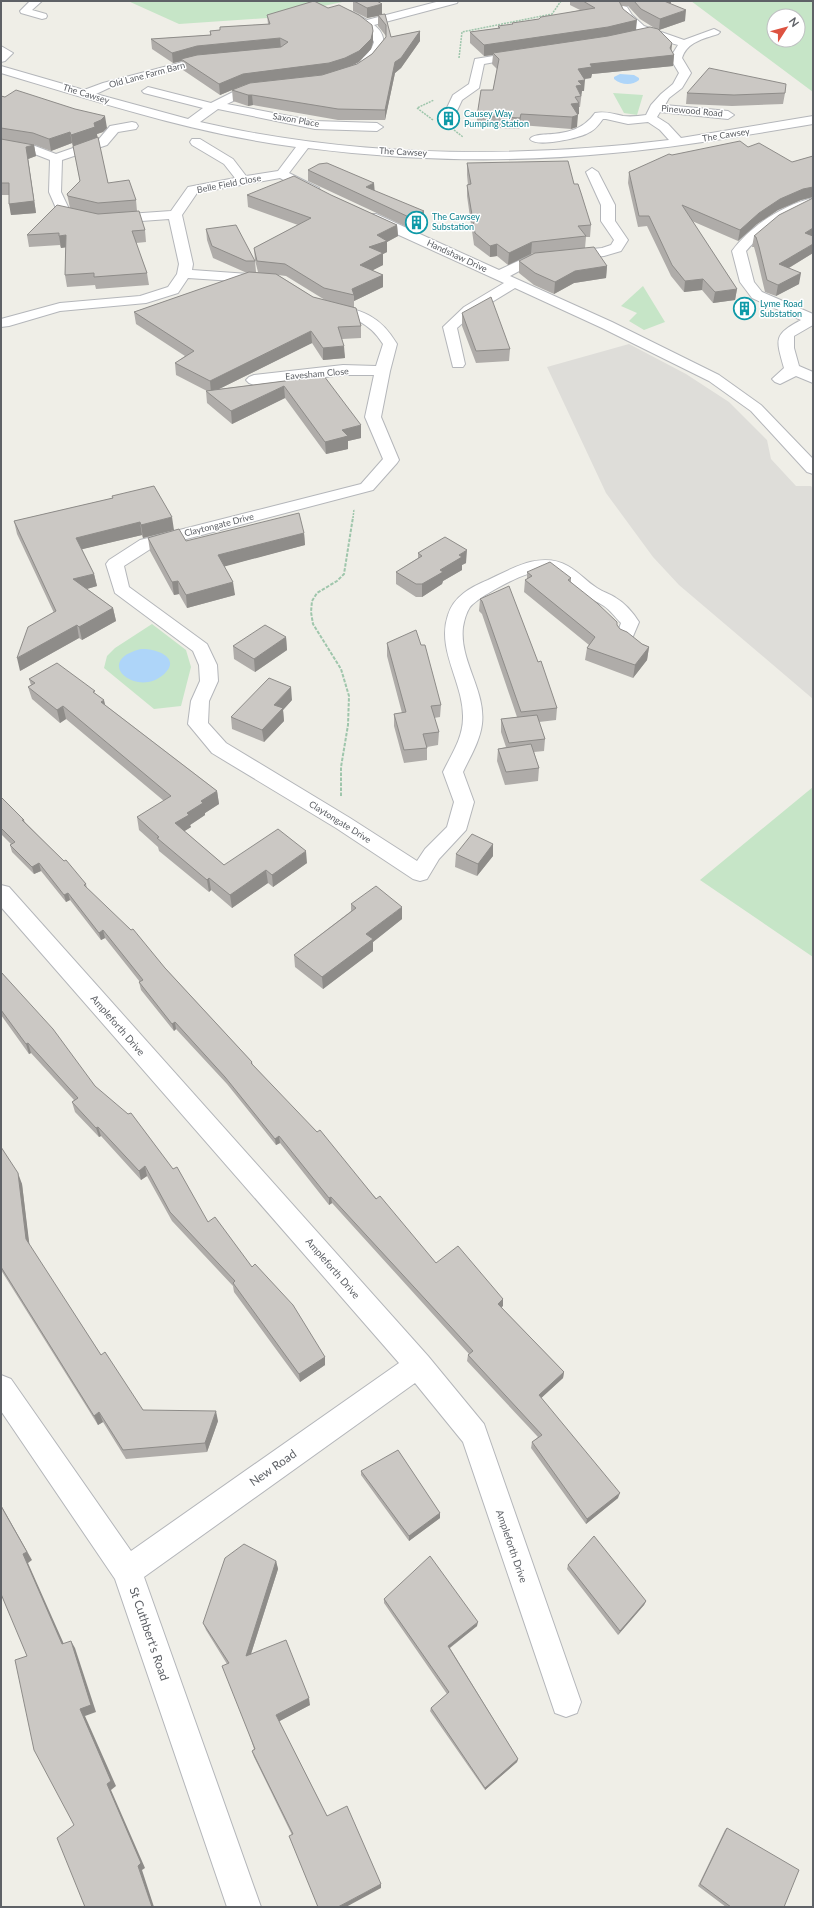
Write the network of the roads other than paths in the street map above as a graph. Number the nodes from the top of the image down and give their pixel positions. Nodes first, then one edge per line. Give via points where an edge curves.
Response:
1 (37, 1) edge
2 (452, 1) edge
3 (335, 7) edge
4 (623, 9) edge
5 (42, 16) dead end
6 (368, 23) junction
7 (650, 32) junction
8 (714, 32) dead end
9 (633, 37) edge
10 (684, 43) junction
11 (1, 49) edge
12 (534, 52) edge
13 (1, 59) edge
14 (221, 59) edge
15 (1, 69) edge
16 (350, 72) edge
17 (275, 85) edge
18 (148, 91) dead end
19 (85, 94) junction
20 (214, 106) junction
21 (451, 112) dead end
22 (652, 113) junction
23 (728, 115) dead end
24 (813, 120) edge
25 (190, 123) junction
26 (132, 126) dead end
27 (377, 127) dead end
28 (536, 139) dead end
29 (196, 142) dead end
30 (678, 142) junction
31 (1, 144) edge
32 (305, 144) junction
33 (56, 158) junction
34 (592, 172) dead end
35 (282, 174) junction
36 (242, 180) junction
37 (325, 196) edge
38 (809, 207) edge
39 (361, 213) edge
40 (175, 215) junction
41 (184, 274) junction
42 (499, 276) junction
43 (272, 280) edge
44 (514, 283) junction
45 (122, 301) junction
46 (319, 304) edge
47 (126, 316) dead end
48 (812, 319) edge
49 (4, 323) dead end
50 (458, 364) dead end
51 (792, 368) junction
52 (382, 371) junction
53 (813, 378) edge
54 (780, 379) dead end
55 (254, 380) dead end
56 (813, 469) edge
57 (625, 637) edge
58 (1, 893) edge
59 (418, 1365) junction
60 (1, 1388) edge
61 (127, 1570) junction
62 (566, 1702) dead end
63 (244, 1907) edge

1 - 5 street via 25,11
2 - 6 street
3 - 6 street
4 - 7 street via 626,17
6 - 16 street via 379,36 380,46 372,58
7 - 9 street
7 - 10 street
8 - 10 street
10 - 22 street via 678,49 676,58 685,73 678,86 665,96
11 - 13 street via 7,53
12 - 21 street via 479,61 475,86 457,98
14 - 19 street, Old Lane Farm Barn via 198,61 107,85
15 - 19 street, The Cawsey
17 - 20 street via 246,89
18 - 20 street, Saxon Place
19 - 25 street, The Cawsey
20 - 25 street
20 - 27 street, Saxon Place via 316,125
22 - 23 street, Pinewood Road
22 - 28 street, Pinewood Road via 639,120 621,119 610,114 599,116 589,129 576,135
22 - 30 street
24 - 30 street, The Cawsey
25 - 32 street, The Cawsey
26 - 33 street via 114,129 103,142
29 - 36 street via 233,164
30 - 32 street, The Cawsey via 584,152 475,155
31 - 33 street via 36,150
32 - 35 street
33 - 40 street via 55,192 64,212 100,220
34 - 42 street via 608,205 608,221 621,240 616,248 604,252 531,259
35 - 36 street, Belle Field Close
35 - 37 street
36 - 40 street, Belle Field Close via 193,190
38 - 48 street via 751,238 739,251 747,282 757,295
39 - 42 street, Handshaw Drive
40 - 41 street via 186,264
41 - 43 street
41 - 45 street via 173,290 141,300
42 - 44 street, Handshaw Drive
44 - 50 street via 469,310 450,327
44 - 56 street, Handshaw Drive via 714,378 756,408
45 - 47 street
45 - 49 street via 60,307
46 - 52 street, Claytongate Drive via 364,316 377,323 390,344
48 - 51 street via 787,334 784,340
51 - 53 street
51 - 54 street
52 - 55 street, Eavesham Close via 343,370
52 - 57 street, Claytongate Drive via 373,417 391,460 367,487 146,544 115,564 121,589 202,648 208,665 209,681 200,702 198,724 219,748 420,873 432,854 456,830 464,802 453,772 470,737 474,719 472,701 454,642 457,614 474,592 528,568 545,565 566,571 592,593 612,603 630,622
58 - 59 street, Ampleforth Drive
59 - 61 street, New Road
59 - 62 street, Ampleforth Drive via 474,1434
60 - 61 street, St Cuthbert's Road
61 - 63 street, St Cuthbert's Road

